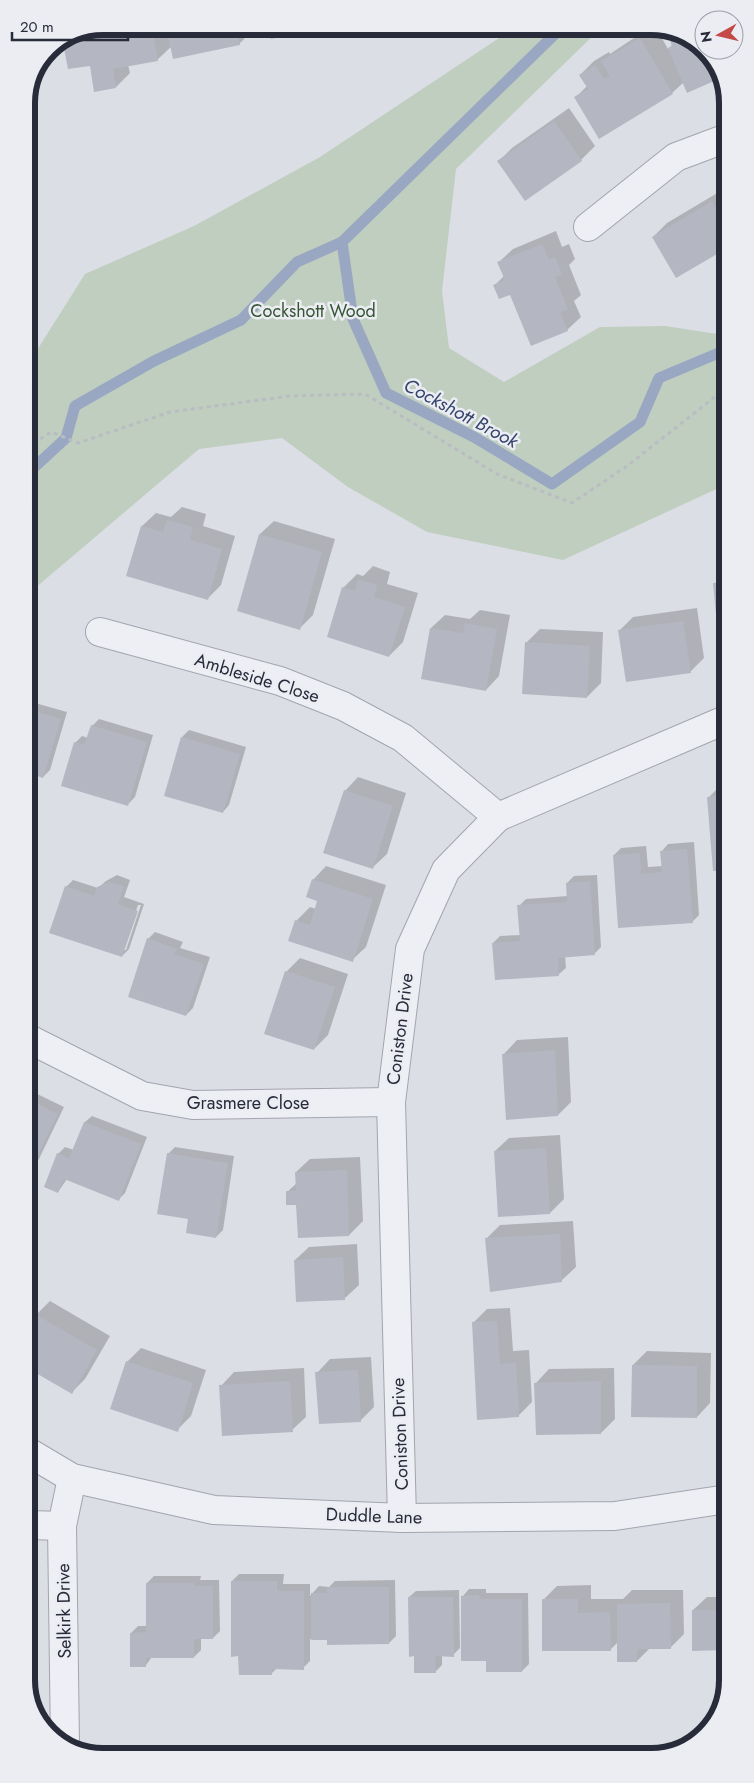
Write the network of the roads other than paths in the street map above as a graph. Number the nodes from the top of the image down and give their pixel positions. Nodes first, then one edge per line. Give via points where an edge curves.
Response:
1 (719, 141) edge
2 (588, 227) dead end
3 (100, 632) dead end
4 (719, 723) edge
5 (498, 817) junction
6 (35, 1042) edge
7 (391, 1102) junction
8 (35, 1456) edge
9 (72, 1478) junction
10 (719, 1500) edge
11 (402, 1518) junction
12 (35, 1526) edge
13 (62, 1526) junction
14 (65, 1736) edge

1 - 2 street via 676,157
3 - 5 street, Ambleside Close via 280,681 343,706 403,738
4 - 5 street, Coniston Drive
5 - 7 street, Coniston Drive via 446,870 410,949
6 - 7 street, Grasmere Close via 142,1096 193,1105
7 - 11 street, Coniston Drive
8 - 9 street, Duddle Lane
9 - 11 street, Duddle Lane via 214,1510
9 - 13 street, Selkirk Drive
10 - 11 street, Duddle Lane via 615,1516
12 - 13 street
13 - 14 street, Selkirk Drive

